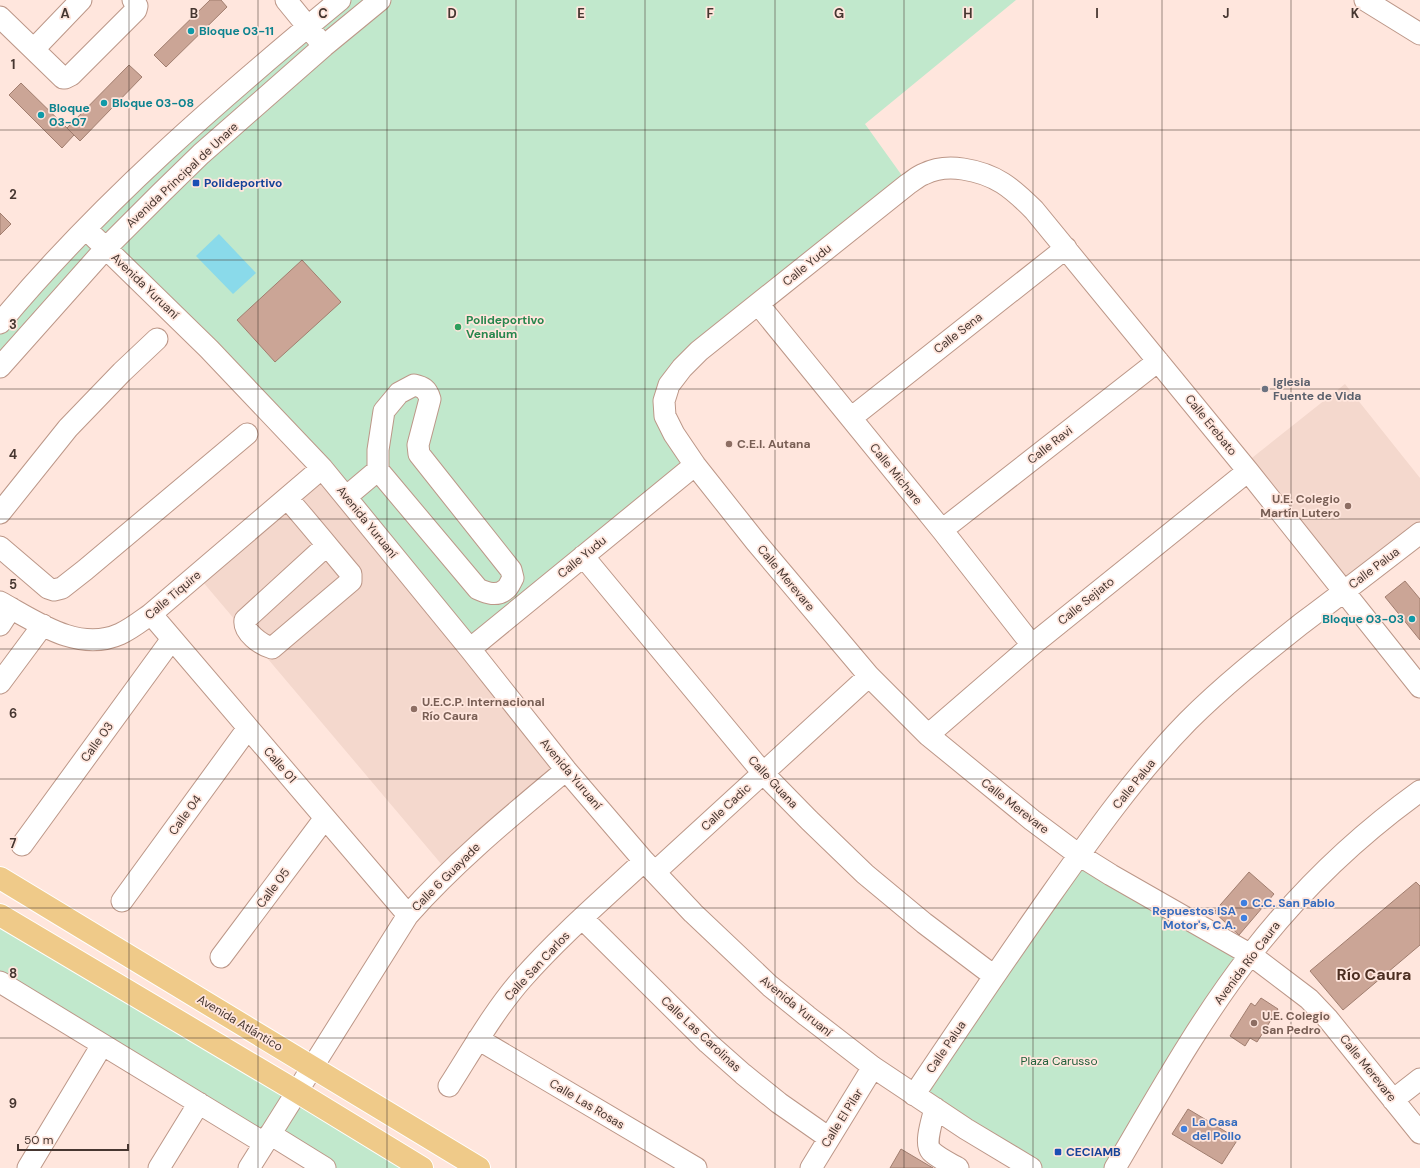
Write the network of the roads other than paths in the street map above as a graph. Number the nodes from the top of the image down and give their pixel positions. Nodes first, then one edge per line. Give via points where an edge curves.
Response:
1 (81, 0) edge
2 (133, 0) edge
3 (286, 0) edge
4 (340, 0) edge
5 (380, 0) edge
6 (1365, 0) edge
7 (0, 17) edge
8 (308, 26) junction
9 (1420, 34) edge
10 (324, 46) junction
11 (34, 49) junction
12 (989, 175) joint
13 (86, 229) junction
14 (106, 248) junction
15 (1066, 248) junction
16 (758, 304) junction
17 (0, 323) edge
18 (157, 338) dead end
19 (1158, 360) junction
20 (0, 367) edge
21 (665, 416) joint
22 (851, 418) junction
23 (247, 434) dead end
24 (695, 465) junction
25 (322, 468) junction
26 (378, 470) junction
27 (1248, 471) junction
28 (346, 497) junction
29 (287, 498) junction
30 (0, 513) edge
31 (942, 530) junction
32 (1418, 540) edge
33 (327, 545) junction
34 (0, 547) edge
35 (583, 556) junction
36 (1343, 592) junction
37 (4, 612) edge
38 (151, 614) junction
39 (43, 625) junction
40 (172, 639) junction
41 (1032, 645) junction
42 (470, 648) junction
43 (869, 676) junction
44 (0, 683) edge
45 (1420, 687) edge
46 (248, 728) junction
47 (928, 735) junction
48 (566, 770) junction
49 (763, 773) junction
50 (1420, 791) edge
51 (325, 818) junction
52 (22, 845) dead end
53 (1078, 855) junction
54 (649, 866) junction
55 (0, 878) edge
56 (122, 901) dead end
57 (0, 915) edge
58 (408, 915) junction
59 (582, 918) junction
60 (1251, 954) junction
61 (222, 957) dead end
62 (994, 976) junction
63 (0, 982) edge
64 (478, 1039) junction
65 (102, 1045) junction
66 (312, 1066) junction
67 (874, 1067) junction
68 (1420, 1079) edge
69 (449, 1086) dead end
70 (296, 1091) junction
71 (914, 1095) junction
72 (1393, 1100) junction
73 (199, 1103) junction
74 (935, 1108) junction
75 (1420, 1133) edge
76 (267, 1138) junction
77 (829, 1138) junction
78 (28, 1168) edge
79 (159, 1168) edge
80 (249, 1168) edge
81 (325, 1168) edge
82 (422, 1168) edge
83 (479, 1168) edge
84 (696, 1168) edge
85 (811, 1168) edge
86 (958, 1168) edge
87 (1031, 1168) edge
88 (1115, 1168) edge

1 - 11 street
2 - 11 street via 137,6 136,10 65,78
3 - 8 street
4 - 8 street
5 - 10 street, Avenida Principal de Unare
6 - 9 street
7 - 11 street
8 - 10 street
8 - 13 street via 159,157
10 - 14 street, Avenida Principal de Unare via 201,154
12 - 15 street, Calle Erebato via 1018,194
12 - 16 street, Calle Yudu via 958,168 939,169 923,174
13 - 14 street, Avenida Yuruaní
13 - 17 street
14 - 20 street, Avenida Principal de Unare
14 - 25 street, Avenida Yuruaní via 203,343
15 - 19 street, Calle Erebato
15 - 22 street, Calle Sena
16 - 21 street, Calle Yudu via 682,368 669,385 664,401
16 - 22 street, Calle Michare
18 - 30 street via 68,428
19 - 27 street, Calle Erebato
19 - 31 street, Calle Ravi
21 - 24 street, Calle Merevare
22 - 31 street, Calle Michare
23 - 34 street via 62,588 48,588
24 - 35 street, Calle Yudu
24 - 43 street, Calle Merevare
25 - 28 street, Avenida Yuruaní
25 - 29 street, Calle Tiquire
26 - 26 street via 478,589 494,594 507,589 513,578 511,570 419,454 418,446 430,399 428,391 423,387 414,385 399,393 384,411 378,450
26 - 28 street
27 - 36 street, Calle Erebato
27 - 41 street, Calle Sejiato
28 - 42 street, Avenida Yuruaní
29 - 33 street
29 - 38 street, Calle Tiquire
31 - 41 street, Calle Michare
32 - 36 street, Calle Palua
33 - 33 street via 350,574 351,581 272,648 261,644 246,628 245,620
35 - 42 street, Calle Yudu
35 - 49 street, Calle Guana
36 - 45 street, Calle Erebato
36 - 53 street, Calle Palua via 1214,695 1163,748
37 - 39 street, Calle Tiquire
38 - 39 street, Calle Tiquire via 120,634 100,640 79,639 60,634
38 - 40 street, Calle 01
39 - 44 street
40 - 46 street, Calle 01
40 - 52 street, Calle 03
41 - 47 street, Calle Sejiato
42 - 48 street, Avenida Yuruaní
43 - 47 street, Calle Merevare
43 - 49 street, Calle Cadic
46 - 51 street, Calle 01
46 - 56 street, Calle 04
47 - 53 street, Calle Merevare
48 - 54 street, Avenida Yuruaní
48 - 58 street, Calle 6 Guayade via 456,864
49 - 54 street, Calle Cadic
49 - 62 street, Calle Guana via 865,874
50 - 60 street, Avenida Río Caura via 1342,854 1297,900
51 - 58 street, Calle 01
51 - 61 street, Calle 05
53 - 60 street, Calle Merevare
53 - 62 street, Calle Palua
54 - 59 street, Calle San Carlos
54 - 67 street, Avenida Yuruaní via 693,913 765,981
55 - 66 main road, Avenida Atlántico
57 - 70 main road
58 - 66 street, Calle 6 Guayade
59 - 64 street, Calle San Carlos via 522,980
59 - 77 street, Calle Las Carolinas via 743,1074
60 - 72 street, Calle Merevare via 1309,999
60 - 88 street, Avenida Río Caura via 1183,1054
62 - 71 street, Calle Palua
63 - 65 street
64 - 69 street, Calle San Carlos
64 - 84 street, Calle Las Rosas
65 - 73 street
65 - 78 street
66 - 70 street, Calle 6 Guayade
66 - 83 main road, Avenida Atlántico
67 - 71 street, Avenida Yuruaní
67 - 77 street, Calle El Pilar
68 - 72 street
70 - 76 street, Calle 6 Guayade
70 - 82 main road
71 - 74 street, Avenida Yuruaní
72 - 75 street, Calle Merevare
73 - 76 street
73 - 79 street
74 - 86 street via 928,1146 935,1154
74 - 87 street, Avenida Yuruaní
76 - 80 street, Calle 6 Guayade
76 - 81 street
77 - 85 street, Calle El Pilar

